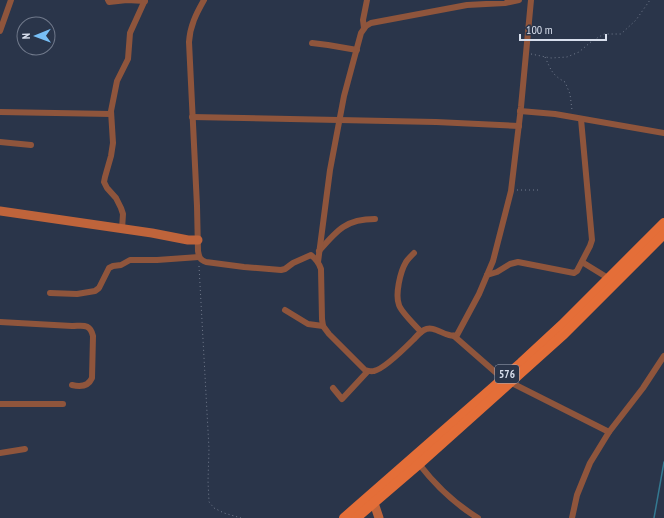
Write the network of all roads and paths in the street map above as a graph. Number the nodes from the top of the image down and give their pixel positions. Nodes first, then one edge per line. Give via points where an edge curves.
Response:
1 (11, 0) edge
2 (108, 0) edge
3 (145, 0) edge
4 (204, 0) edge
5 (367, 0) edge
6 (519, 0) edge
7 (531, 0) edge
8 (650, 0) edge
9 (0, 11) edge
10 (6, 15) junction
11 (364, 28) junction
12 (0, 31) edge
13 (312, 43) dead end
14 (356, 50) junction
15 (526, 54) junction
16 (545, 57) junction
17 (520, 110) junction
18 (0, 112) edge
19 (111, 114) junction
20 (192, 117) junction
21 (572, 117) junction
22 (581, 119) junction
23 (340, 121) junction
24 (519, 126) junction
25 (664, 133) edge
26 (0, 142) edge
27 (30, 145) dead end
28 (539, 190) dead end
29 (511, 191) junction
30 (0, 211) edge
31 (375, 219) dead end
32 (664, 223) edge
33 (122, 229) junction
34 (664, 234) edge
35 (198, 240) junction
36 (319, 251) junction
37 (414, 253) dead end
38 (199, 257) junction
39 (318, 262) junction
40 (582, 262) junction
41 (488, 275) junction
42 (608, 278) junction
43 (50, 293) dead end
44 (285, 310) dead end
45 (0, 322) edge
46 (324, 326) junction
47 (421, 332) junction
48 (454, 336) junction
49 (664, 356) edge
50 (368, 372) junction
51 (506, 380) junction
52 (72, 385) dead end
53 (333, 388) dead end
54 (0, 404) edge
55 (64, 404) dead end
56 (609, 432) junction
57 (25, 449) dead end
58 (0, 453) edge
59 (419, 464) junction
60 (374, 503) junction
61 (241, 518) edge
62 (344, 518) edge
63 (356, 518) edge
64 (379, 518) edge
65 (478, 518) edge
66 (572, 518) edge

1 - 10 street
2 - 3 street
3 - 19 street via 130,33 128,59 117,81
4 - 20 street via 189,35
5 - 11 street
6 - 11 street via 467,5 371,23
7 - 15 street
8 - 16 path via 636,20 621,34 604,34 579,52 567,57
9 - 10 street
10 - 12 street
11 - 14 street
13 - 14 street
14 - 23 street
15 - 16 path
15 - 17 street
16 - 21 path via 557,78 565,82 570,94
17 - 21 street
17 - 24 street
18 - 19 street
19 - 33 street via 113,143 104,182 121,208
20 - 23 street
20 - 35 street
21 - 22 street
22 - 25 street
22 - 40 street via 592,237
23 - 24 street
23 - 36 street via 330,170
24 - 29 street
26 - 27 street
28 - 29 path
29 - 41 street
30 - 33 street
31 - 36 street via 351,222 332,236
32 - 42 main road, 576
33 - 35 street
34 - 51 main road, 576 via 564,334
35 - 38 street
36 - 39 street
37 - 47 street via 406,262 397,292 399,306
38 - 39 street via 206,262 278,270 311,256
38 - 43 street via 130,260 109,268 99,289 95,291 77,294
38 - 61 path via 209,448 209,502 224,513
39 - 46 street via 321,271
40 - 41 street via 574,273 518,262
40 - 42 street
41 - 48 street via 458,333
42 - 51 main road, 576
44 - 46 street via 308,324
45 - 52 street via 89,327 93,336 92,378 85,385
46 - 50 street
47 - 48 street via 430,328
47 - 50 street via 401,353 380,369
48 - 51 street
49 - 56 street
50 - 53 street via 342,399
51 - 56 street
51 - 59 main road, 576
51 - 62 main road, 576
54 - 55 street
56 - 66 street via 590,463 577,495
57 - 58 street
59 - 60 main road, 576
59 - 65 street via 445,494
60 - 63 main road, 576
60 - 64 street

